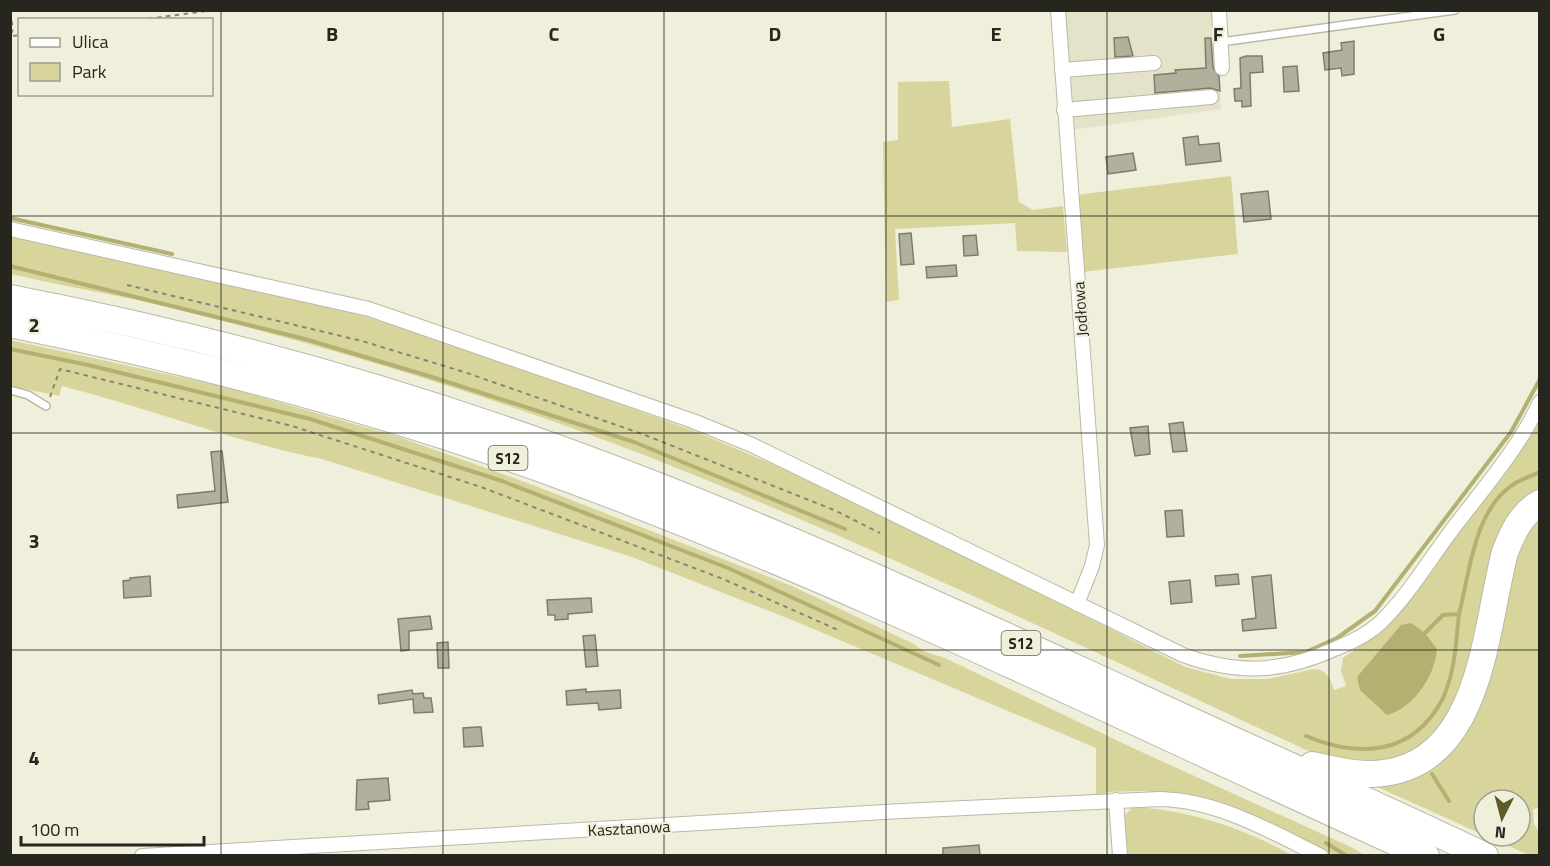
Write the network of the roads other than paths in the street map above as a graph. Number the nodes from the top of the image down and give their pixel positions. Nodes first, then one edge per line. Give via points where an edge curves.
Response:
1 (1058, 10) edge
2 (1219, 10) edge
3 (1455, 10) edge
4 (1221, 42) junction
5 (1154, 63) dead end
6 (1222, 68) dead end
7 (1062, 70) junction
8 (1211, 97) dead end
9 (1064, 110) junction
10 (10, 229) edge
11 (10, 298) edge
12 (10, 324) edge
13 (10, 390) edge
14 (1539, 402) edge
15 (46, 406) road end
16 (1539, 503) edge
17 (1077, 604) junction
18 (1266, 755) junction
19 (1116, 800) junction
20 (1340, 817) junction
21 (236, 853) edge
22 (141, 855) edge
23 (1120, 855) edge
24 (1321, 855) edge
25 (1386, 855) edge
26 (1426, 855) edge
27 (1485, 855) edge

1 - 7 street, Jodłowa
2 - 4 street
3 - 4 lane
4 - 6 street
5 - 7 street
7 - 9 street, Jodłowa
8 - 9 street
9 - 17 street, Jodłowa via 1096,544
10 - 17 street via 349,303 693,422 752,445
11 - 18 highway, S12 via 264,357 532,439 775,534
12 - 20 highway, S12 via 327,401 596,489 820,580
13 - 15 lane
14 - 17 street via 1511,452 1412,584 1379,623 1328,652 1292,666 1264,670 1230,668 1183,655
16 - 18 highway via 1514,530 1505,552 1471,697 1454,731 1441,745 1409,765 1373,774 1355,774
18 - 27 highway, S12
19 - 21 street, Kasztanowa
19 - 23 street
19 - 24 street, Kasztanowa via 1177,799 1207,805
20 - 25 highway
20 - 26 highway, S12
21 - 22 street, Kasztanowa

